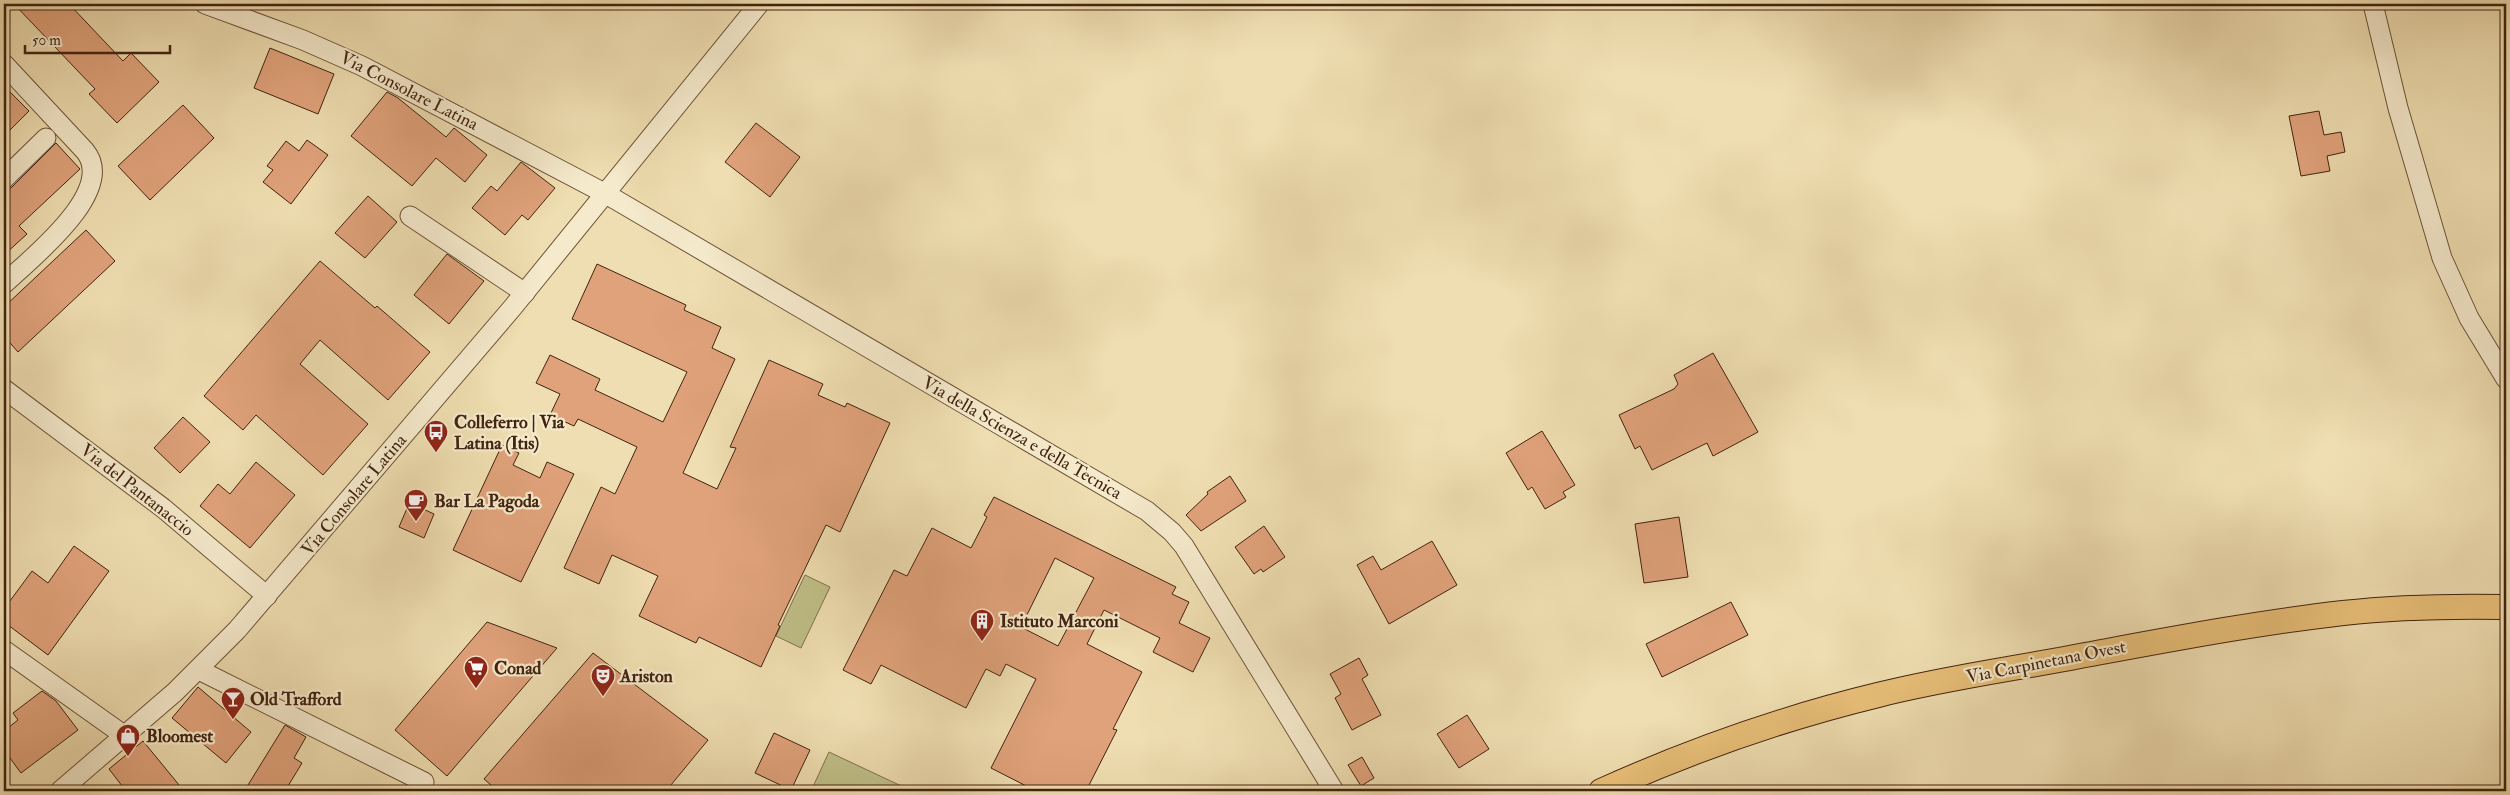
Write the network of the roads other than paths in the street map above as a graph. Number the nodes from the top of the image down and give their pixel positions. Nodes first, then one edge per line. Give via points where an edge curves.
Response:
1 (205, 4) edge
2 (759, 4) edge
3 (2373, 4) edge
4 (4, 64) edge
5 (46, 138) dead end
6 (4, 180) edge
7 (606, 194) junction
8 (410, 216) dead end
9 (4, 284) edge
10 (519, 300) junction
11 (2506, 379) edge
12 (4, 388) edge
13 (267, 596) junction
14 (2506, 607) edge
15 (4, 650) edge
16 (199, 670) junction
17 (125, 736) junction
18 (424, 782) dead end
19 (69, 789) edge
20 (1334, 791) edge
21 (1601, 791) edge

1 - 7 street, Via Consolare Latina via 303,40 362,66
2 - 7 street, Via Consolare Latina
3 - 11 street via 2400,115 2439,250 2463,306
4 - 9 street via 92,159 94,167 88,187 66,225
5 - 6 street
7 - 10 street, Via Consolare Latina
7 - 20 street, Via della Scienza e della Tecnica via 1146,511 1178,538
8 - 10 street
10 - 13 street, Via Consolare Latina
12 - 13 street, Via del Pantanaccio via 163,508
13 - 16 street, Via Consolare Latina
14 - 21 main road, Via Carpinetana Ovest via 2415,608 2315,617 2183,637 1912,688 1814,712 1736,737
15 - 17 street
16 - 17 street, Via Consolare Latina
16 - 18 street
17 - 19 street, Via Consolare Latina

